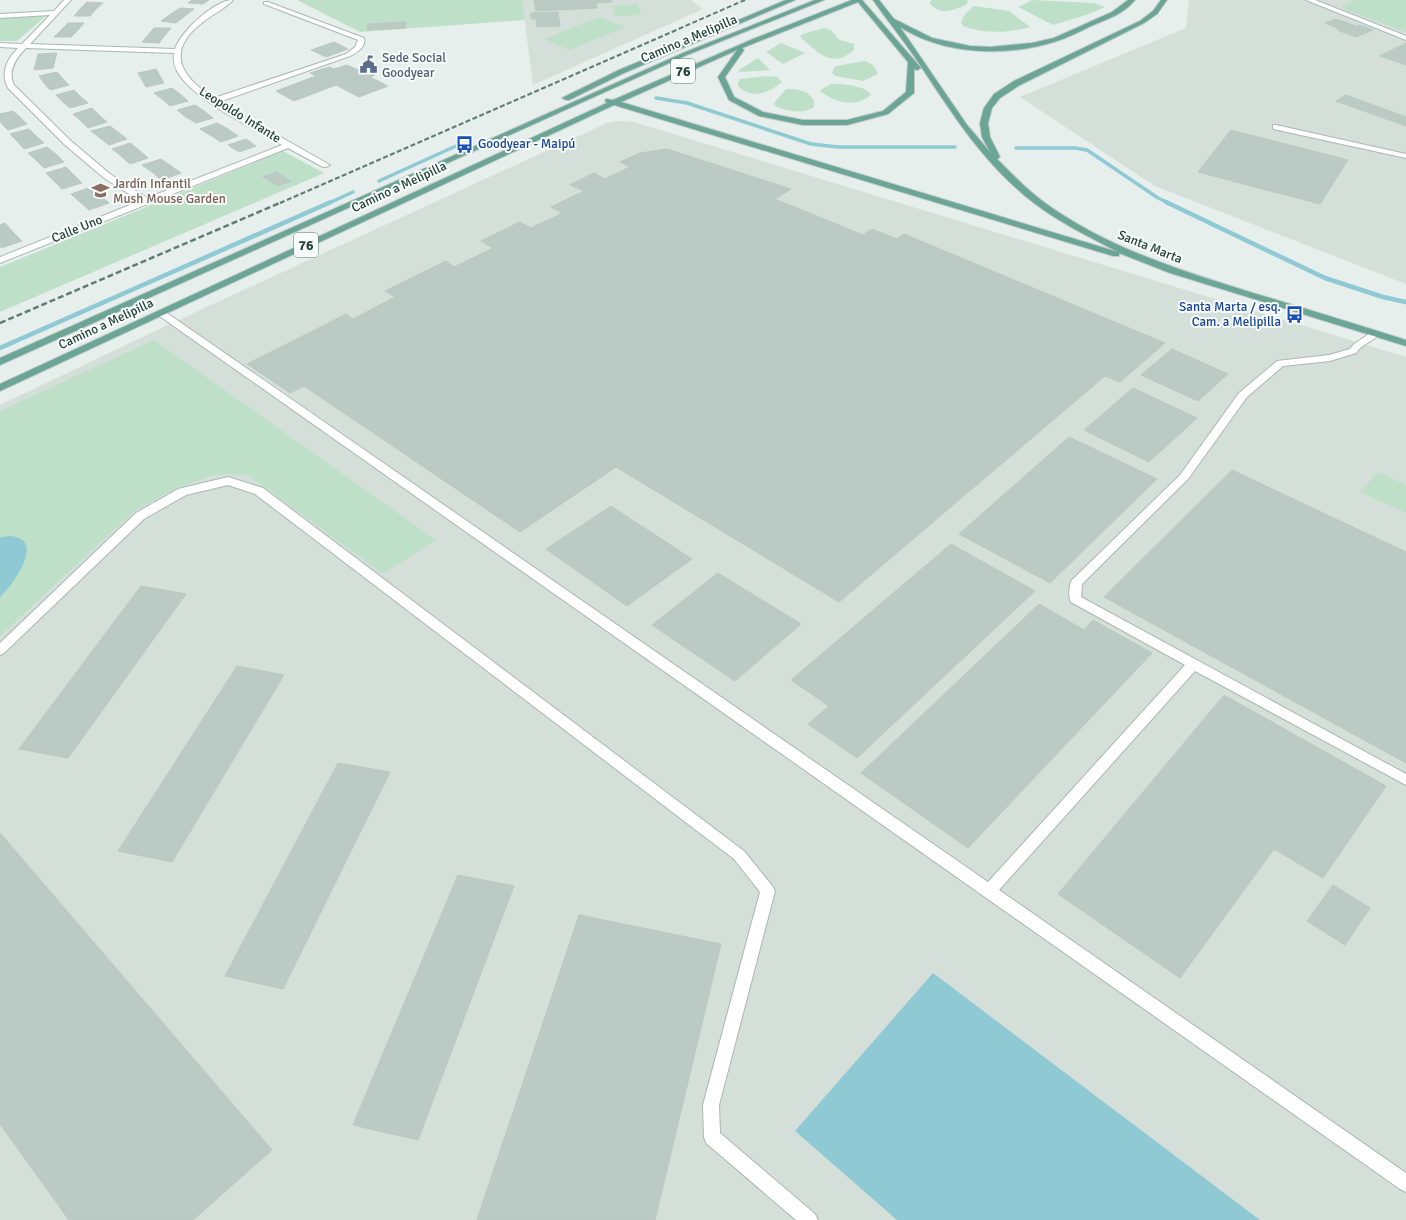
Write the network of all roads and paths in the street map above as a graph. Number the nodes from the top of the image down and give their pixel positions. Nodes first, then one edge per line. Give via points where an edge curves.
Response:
1 (68, 0) edge
2 (230, 0) edge
3 (792, 0) edge
4 (821, 0) edge
5 (859, 0) edge
6 (876, 0) edge
7 (1132, 0) edge
8 (1164, 0) edge
9 (1309, 0) edge
10 (266, 3) dead end
11 (55, 13) junction
12 (887, 14) junction
13 (0, 16) edge
14 (1406, 38) edge
15 (755, 40) junction
16 (0, 45) edge
17 (23, 46) junction
18 (178, 51) junction
19 (911, 62) junction
20 (938, 88) junction
21 (605, 89) junction
22 (214, 101) junction
23 (612, 103) junction
24 (1276, 128) dead end
25 (508, 133) junction
26 (288, 145) junction
27 (1406, 156) edge
28 (326, 165) dead end
29 (1006, 174) junction
30 (146, 201) junction
31 (0, 260) edge
32 (1173, 272) junction
33 (161, 313) junction
34 (1375, 334) junction
35 (1406, 343) edge
36 (0, 362) edge
37 (0, 388) edge
38 (0, 650) edge
39 (1193, 665) junction
40 (1406, 780) edge
41 (989, 892) junction
42 (1406, 1183) edge
43 (809, 1220) edge

1 - 11 street
2 - 18 street via 192,28 182,39
3 - 25 main road via 600,81 530,117
4 - 21 main road, Camino a Melipilla / 76 via 718,40
5 - 15 main road, Camino a Melipilla / 76
5 - 19 main road, Santa Marta
6 - 12 main road
7 - 12 main road via 1120,10 1064,36 1041,44 1013,48 974,47 942,42 906,29
8 - 29 main road via 1156,13 1142,22 1023,80 997,96 985,115 984,129 992,150
9 - 14 street
10 - 22 street via 362,39 362,43 348,55
11 - 13 street
11 - 17 street
12 - 20 main road, Santa Marta
15 - 19 main road via 728,60 722,71 721,87 729,98 741,106 764,116 788,122 849,122 889,111 904,102 912,92 915,75
15 - 23 main road, Camino a Melipilla / 76
16 - 17 street
17 - 18 street
17 - 30 street via 7,71 6,79 11,86 68,143 106,176
18 - 22 street, Leopoldo Infante via 178,64 185,76
19 - 20 main road, Santa Marta
20 - 29 main road, Santa Marta via 977,142
21 - 23 main road via 603,97
21 - 25 main road, Camino a Melipilla / 76
22 - 26 street, Leopoldo Infante
23 - 32 main road via 646,111
23 - 33 main road, Camino a Melipilla / 76
24 - 27 street
25 - 36 main road, Camino a Melipilla / 76
26 - 28 street, Leopoldo Infante
26 - 30 street, Calle Uno
29 - 32 main road, Santa Marta via 1038,202 1070,223
30 - 31 street, Calle Uno
32 - 34 main road, Santa Marta
33 - 37 main road, Camino a Melipilla / 76
33 - 41 street
34 - 35 main road, Santa Marta
34 - 39 street via 1357,346 1353,352 1330,358 1280,364 1275,368 1243,395 1184,477 1076,583 1075,599
38 - 43 street via 140,516 182,492 228,481 259,491 739,854 768,891 711,1105 712,1137
39 - 40 street
39 - 41 street
41 - 42 street

